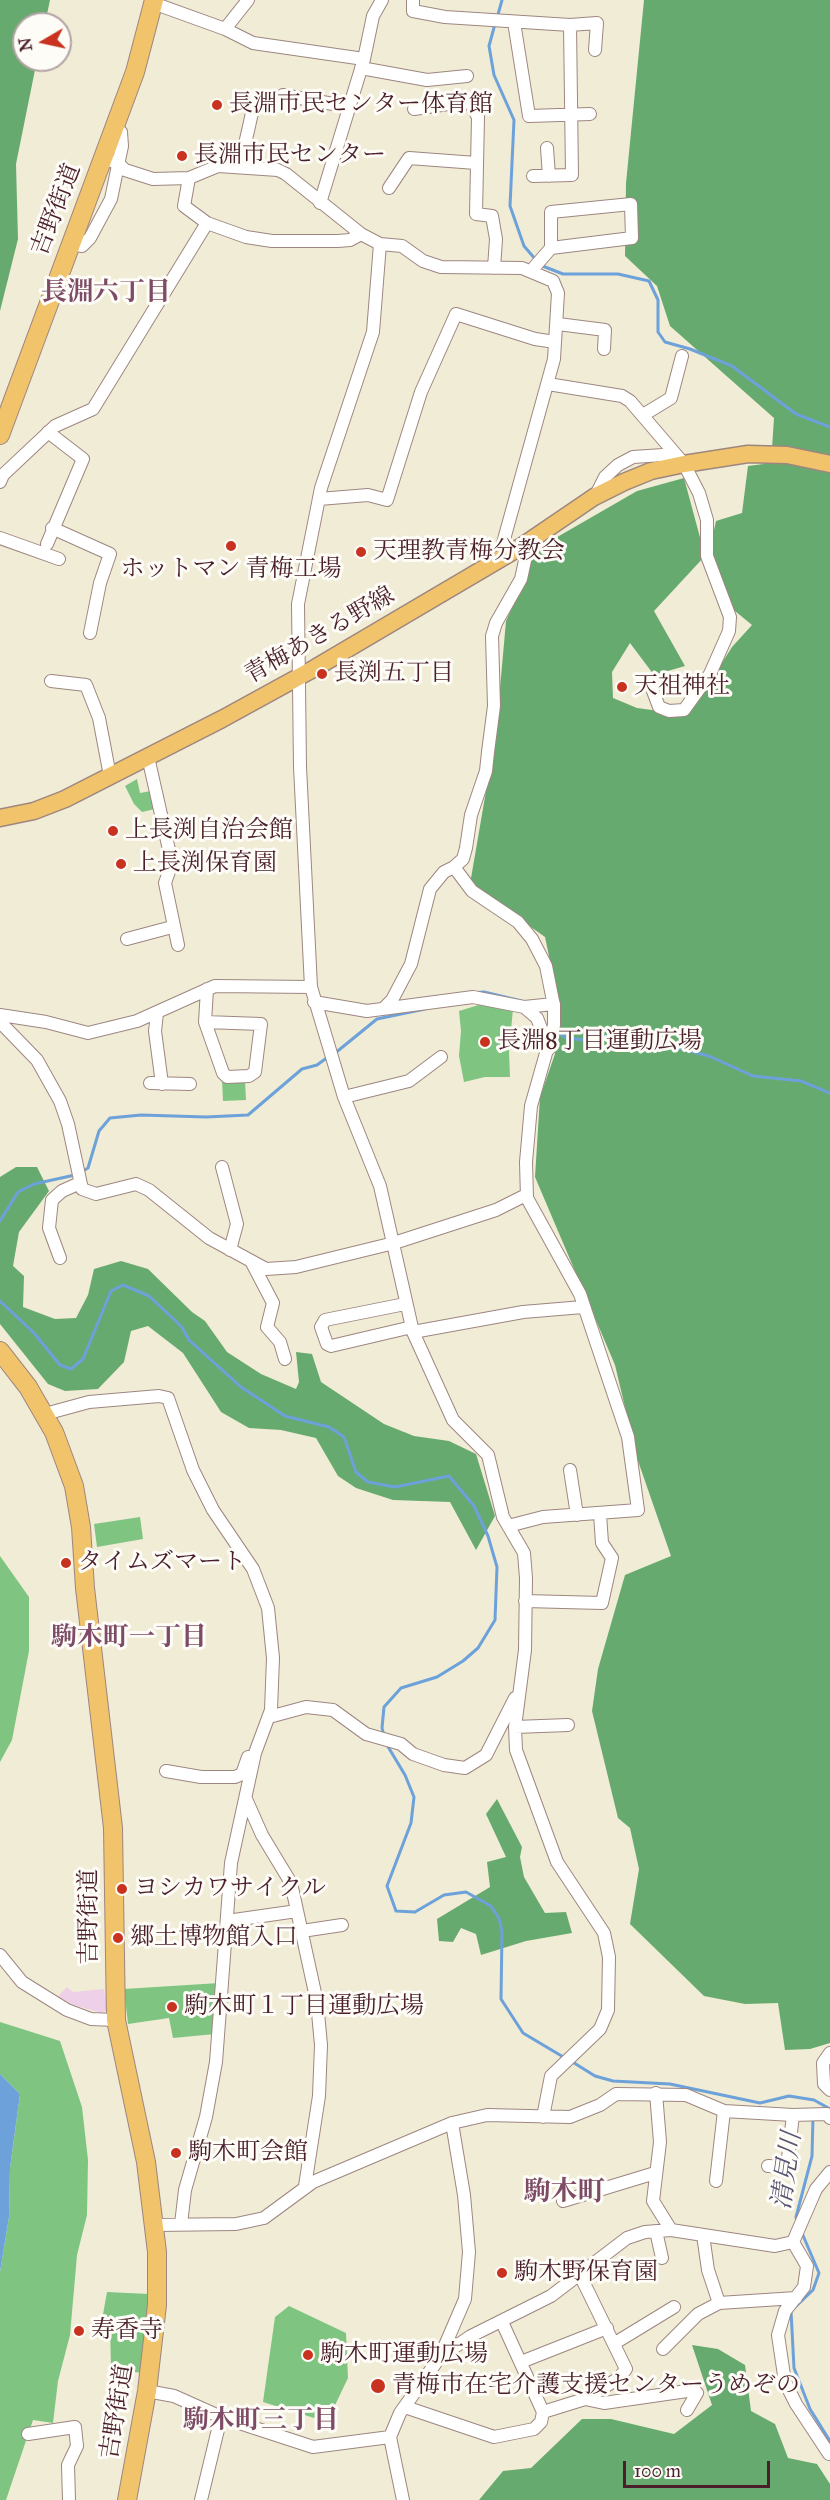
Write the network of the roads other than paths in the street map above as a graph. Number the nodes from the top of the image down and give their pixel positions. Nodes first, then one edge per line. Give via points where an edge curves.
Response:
1 (248, 0) edge
2 (382, 0) edge
3 (413, 0) edge
4 (154, 2) edge
5 (503, 20) junction
6 (570, 25) junction
7 (225, 29) junction
8 (595, 50) dead end
9 (362, 64) junction
10 (467, 76) dead end
11 (283, 95) dead end
12 (350, 107) junction
13 (421, 112) dead end
14 (252, 113) dead end
15 (590, 114) dead end
16 (572, 115) junction
17 (547, 148) dead end
18 (111, 161) junction
19 (476, 163) junction
20 (240, 166) junction
21 (533, 176) dead end
22 (549, 176) junction
23 (189, 178) junction
24 (389, 188) dead end
25 (320, 203) junction
26 (207, 223) junction
27 (361, 234) junction
28 (380, 244) junction
29 (551, 248) junction
30 (494, 268) junction
31 (532, 269) junction
32 (558, 324) junction
33 (555, 342) junction
34 (604, 349) dead end
35 (682, 356) dead end
36 (549, 384) junction
37 (643, 415) junction
38 (48, 432) junction
39 (0, 435) edge
40 (684, 464) junction
41 (830, 464) edge
42 (0, 482) edge
43 (319, 499) junction
44 (52, 528) junction
45 (0, 538) edge
46 (46, 544) dead end
47 (522, 546) junction
48 (506, 554) junction
49 (59, 560) dead end
50 (90, 633) dead end
51 (300, 676) junction
52 (51, 681) dead end
53 (653, 691) dead end
54 (148, 757) junction
55 (110, 776) junction
56 (0, 818) edge
57 (454, 867) junction
58 (172, 927) junction
59 (127, 939) dead end
60 (178, 945) dead end
61 (311, 987) junction
62 (207, 989) junction
63 (314, 1002) junction
64 (554, 1004) junction
65 (528, 1007) junction
66 (383, 1010) junction
67 (157, 1012) junction
68 (0, 1015) edge
69 (0, 1022) edge
70 (205, 1022) junction
71 (549, 1050) junction
72 (441, 1057) dead end
73 (190, 1084) dead end
74 (344, 1097) junction
75 (222, 1167) dead end
76 (78, 1179) junction
77 (526, 1196) junction
78 (394, 1243) junction
79 (230, 1250) junction
80 (60, 1258) dead end
81 (251, 1261) junction
82 (405, 1304) junction
83 (583, 1307) junction
84 (413, 1330) junction
85 (0, 1351) edge
86 (285, 1359) dead end
87 (45, 1414) junction
88 (570, 1470) dead end
89 (600, 1514) junction
90 (577, 1515) junction
91 (508, 1526) junction
92 (525, 1601) junction
93 (520, 1689) junction
94 (269, 1717) junction
95 (568, 1725) dead end
96 (515, 1727) junction
97 (264, 1730) junction
98 (166, 1771) dead end
99 (246, 1799) junction
100 (297, 1911) junction
101 (227, 1920) junction
102 (342, 1926) dead end
103 (302, 1931) junction
104 (0, 1955) edge
105 (116, 2020) junction
106 (830, 2053) edge
107 (830, 2090) edge
108 (656, 2093) junction
109 (724, 2111) junction
110 (824, 2114) edge
111 (793, 2115) junction
112 (543, 2117) junction
113 (452, 2123) junction
114 (768, 2166) dead end
115 (830, 2172) edge
116 (655, 2173) junction
117 (716, 2181) dead end
118 (305, 2186) junction
119 (562, 2200) dead end
120 (181, 2224) junction
121 (156, 2225) junction
122 (671, 2230) junction
123 (656, 2231) junction
124 (703, 2235) junction
125 (793, 2242) junction
126 (662, 2258) dead end
127 (580, 2275) junction
128 (796, 2298) junction
129 (719, 2303) junction
130 (674, 2307) dead end
131 (502, 2322) junction
132 (607, 2328) junction
133 (615, 2343) junction
134 (663, 2349) dead end
135 (440, 2357) junction
136 (521, 2362) junction
137 (147, 2391) junction
138 (585, 2399) junction
139 (405, 2408) junction
140 (687, 2410) dead end
141 (543, 2412) junction
142 (221, 2417) junction
143 (28, 2434) dead end
144 (390, 2437) junction
145 (829, 2454) edge
146 (69, 2500) edge
147 (127, 2500) edge
148 (201, 2500) edge
149 (403, 2500) edge

1 - 7 street
2 - 9 street via 373,16
3 - 5 street via 413,11
4 - 7 street
4 - 18 highway, 吉野街道 via 115,127
5 - 6 street
5 - 16 street via 529,116
6 - 8 street via 597,23
6 - 16 street
7 - 9 street via 253,43
9 - 10 street via 427,81
9 - 12 street
11 - 12 street
12 - 25 street
13 - 19 street via 468,96 478,117
14 - 20 street
15 - 16 street
16 - 22 street via 572,175
17 - 22 street
18 - 23 street via 124,170 153,179
18 - 39 highway, 吉野街道 via 70,244
19 - 24 street via 409,158
19 - 30 street via 471,214 492,216 496,239
20 - 23 street via 218,166
20 - 25 street via 278,170
21 - 22 street
23 - 26 street via 184,206
25 - 27 street
26 - 27 street via 246,237 272,241 350,240
26 - 38 street via 93,409
27 - 28 street
28 - 30 street via 402,246 423,261 441,267
28 - 43 street via 373,332
29 - 29 street via 632,238 631,204 551,212
29 - 31 street
30 - 31 street
31 - 32 street via 556,286
32 - 33 street
32 - 34 street via 605,330
33 - 36 street
33 - 43 street via 456,314 421,392 387,500 368,495
35 - 37 street via 671,398
36 - 37 street via 622,396
36 - 48 street via 503,543
37 - 40 street
38 - 42 street
38 - 44 street via 83,459
40 - 41 main road, 青梅あきる野線 via 748,454 787,455
40 - 47 main road, 青梅あきる野線 via 651,471 594,498
40 - 53 street via 707,520 707,556 730,617 729,631 710,674 684,710 658,707
43 - 51 street via 298,604
44 - 46 street
44 - 50 street via 110,554
45 - 49 street
47 - 48 main road, 青梅あきる野線
47 - 57 street via 526,556 521,579 492,636 494,706 486,771 474,804 463,859
48 - 51 main road, 青梅あきる野線
51 - 54 main road, 青梅あきる野線
51 - 61 street
52 - 55 street via 86,685 99,718
54 - 55 main road, 青梅あきる野線
54 - 58 street via 172,863 165,883
55 - 56 main road, 青梅あきる野線 via 34,811
57 - 64 street via 472,891 512,916 532,939 546,966
57 - 66 street via 444,872 430,889 411,964
58 - 59 street
58 - 60 street
61 - 62 street
61 - 63 street
62 - 67 street
62 - 70 street
63 - 66 street
63 - 74 street
64 - 65 street
64 - 71 street
65 - 66 street via 472,998
65 - 71 street via 537,1018
67 - 68 street via 115,1028 88,1033
67 - 73 street via 156,1084
69 - 76 street via 37,1060 60,1101
70 - 70 street via 223,1073 227,1077 255,1072 261,1024
71 - 77 street via 531,1106
72 - 74 street via 410,1081
74 - 78 street via 380,1186
75 - 79 street via 237,1224
76 - 79 street via 81,1189 96,1194 136,1184 149,1190
76 - 80 street via 52,1200 49,1228
77 - 78 street via 496,1210
77 - 83 street via 572,1276
78 - 81 street via 288,1269 266,1269
78 - 82 street
79 - 81 street
81 - 86 street via 273,1303 267,1327 280,1342
82 - 84 street
82 - 84 street via 325,1320 321,1327 331,1346
83 - 84 street via 523,1312
83 - 89 street via 628,1437 638,1510
84 - 91 street via 453,1420 488,1455
85 - 87 highway, 吉野街道
87 - 94 street via 89,1402 168,1398 206,1496 253,1569 266,1600 273,1658
87 - 105 highway, 吉野街道 via 69,1468 81,1527 113,1828
88 - 90 street
89 - 90 street
89 - 92 street via 602,1543 612,1558 602,1603
90 - 91 street via 543,1517
91 - 92 street via 524,1553
92 - 93 street
93 - 94 street via 486,1755 465,1768 444,1765 413,1754 400,1744 366,1734 323,1707 306,1707
93 - 96 street
94 - 97 street
95 - 96 street
96 - 112 street via 516,1750 557,1862 604,1933 609,1957 608,2010 600,2029 551,2076
97 - 98 street via 257,1734 242,1774 235,1777
97 - 99 street
99 - 100 street via 291,1883
99 - 101 street via 231,1863
100 - 101 street
100 - 103 street
101 - 120 street via 216,2061 206,2117 185,2190
102 - 103 street
103 - 118 street via 317,2002 321,2045 319,2096
104 - 105 street via 22,1982 67,2010 91,2019
105 - 121 highway, 吉野街道
106 - 107 street via 823,2063 824,2084
108 - 109 street via 686,2095
108 - 112 street via 616,2094 570,2117
108 - 116 street via 660,2142
109 - 111 street
109 - 117 street
110 - 111 street
111 - 114 street via 787,2167
112 - 113 street via 487,2115
113 - 118 street
113 - 135 street via 469,2252 465,2299
115 - 125 street via 816,2189
116 - 119 street
116 - 122 street via 653,2202
118 - 120 street via 264,2218 236,2224
120 - 121 street
121 - 137 highway, 吉野街道 via 158,2289
122 - 123 street
122 - 124 street
123 - 126 street
123 - 127 street via 627,2238
124 - 125 street via 775,2246
124 - 129 street via 708,2270
125 - 128 street via 807,2266 804,2287
127 - 131 street via 551,2296
127 - 132 street
128 - 129 street
128 - 145 street via 785,2311 778,2335 785,2382
129 - 134 street via 698,2314
130 - 133 street
131 - 135 street via 471,2336
131 - 136 street
132 - 133 street
132 - 136 street
133 - 138 street via 626,2369 619,2378
135 - 139 street
136 - 141 street
137 - 142 street via 186,2401
137 - 147 highway, 吉野街道
138 - 140 street via 613,2402 694,2390 697,2393
138 - 141 street
139 - 141 street via 494,2437 534,2429
139 - 144 street
142 - 144 street via 313,2447
142 - 148 street
143 - 146 street via 75,2427 77,2446 68,2465
144 - 149 street

